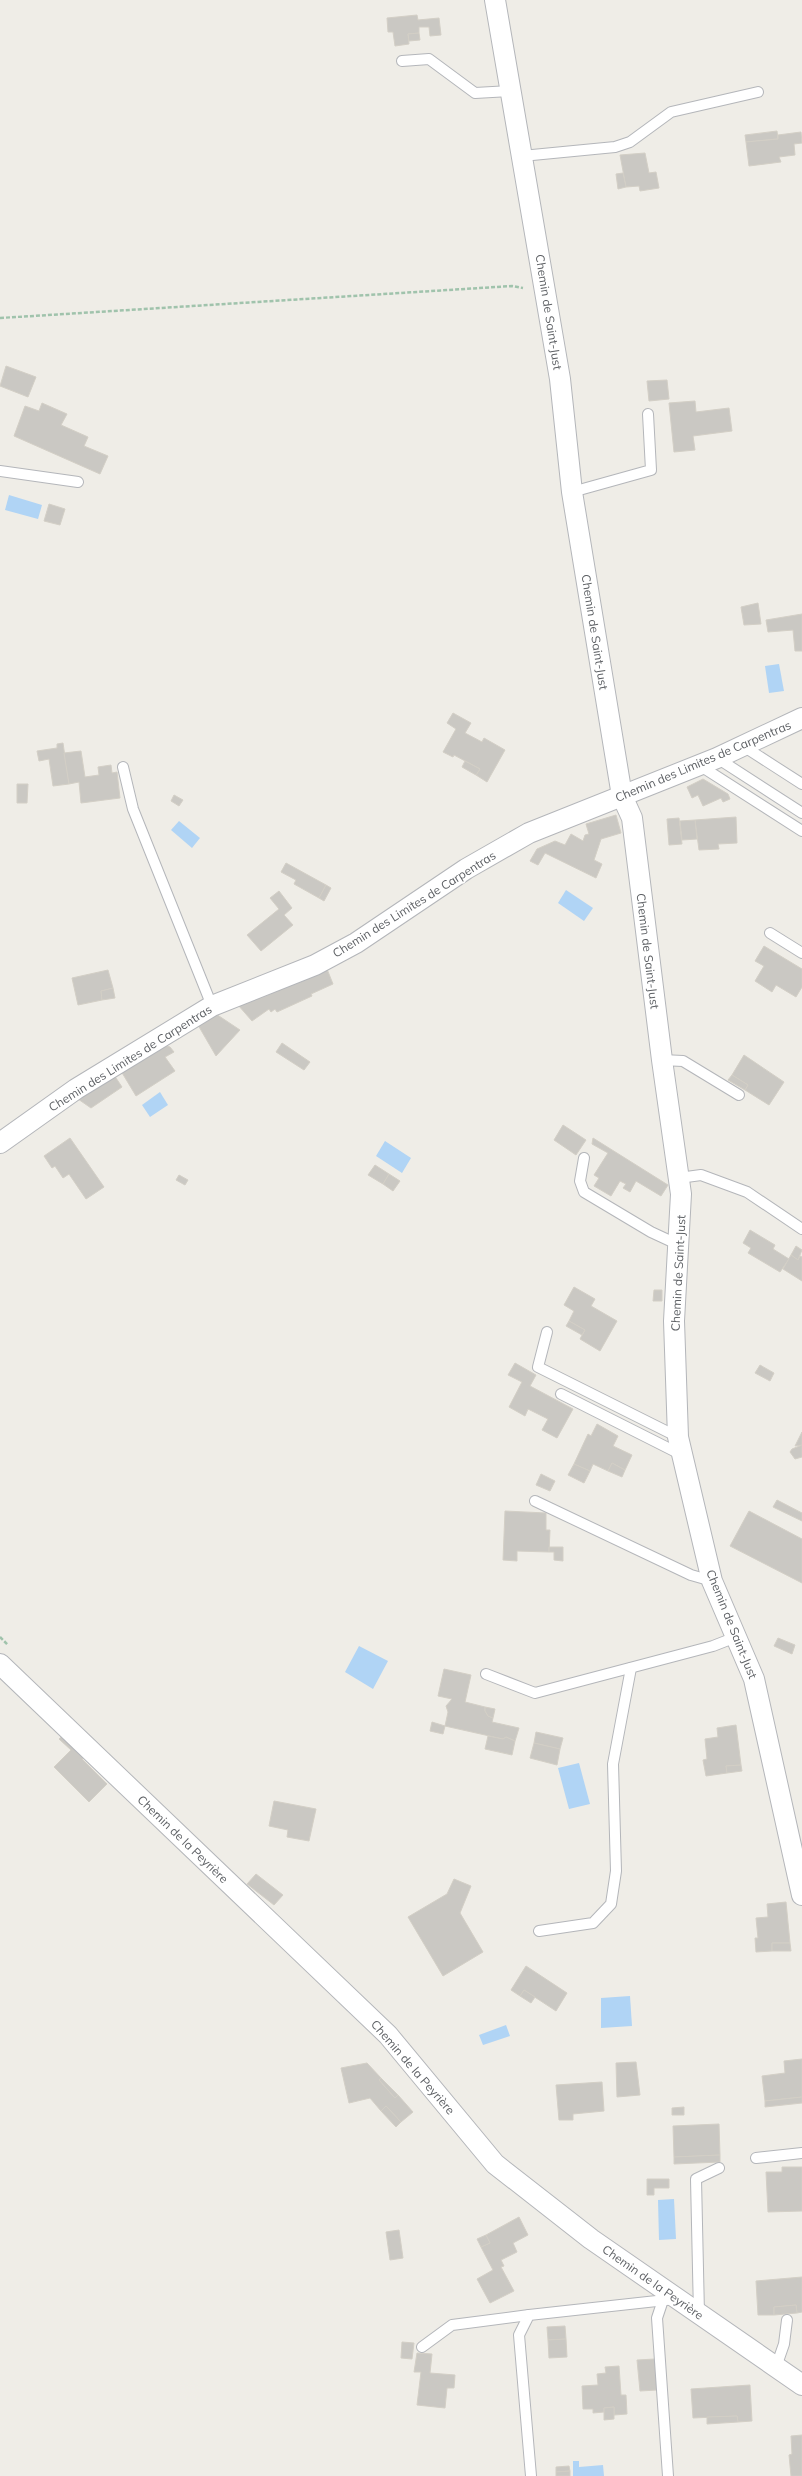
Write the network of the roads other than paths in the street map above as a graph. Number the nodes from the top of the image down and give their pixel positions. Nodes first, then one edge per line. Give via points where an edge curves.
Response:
1 (495, 0) edge
2 (402, 60) dead end
3 (512, 92) junction
4 (758, 92) dead end
5 (522, 156) junction
6 (648, 414) dead end
7 (0, 471) edge
8 (78, 482) dead end
9 (572, 492) junction
10 (802, 718) edge
11 (743, 746) junction
12 (708, 762) junction
13 (123, 767) dead end
14 (802, 784) edge
15 (622, 796) junction
16 (802, 813) edge
17 (802, 831) edge
18 (770, 933) dead end
19 (802, 953) edge
20 (212, 1006) junction
21 (662, 1060) junction
22 (739, 1094) dead end
23 (0, 1143) edge
24 (584, 1158) dead end
25 (679, 1178) junction
26 (802, 1229) edge
27 (679, 1245) junction
28 (547, 1332) dead end
29 (561, 1394) dead end
30 (680, 1446) junction
31 (535, 1501) dead end
32 (712, 1581) junction
33 (736, 1637) junction
34 (0, 1664) edge
35 (631, 1668) junction
36 (486, 1674) dead end
37 (802, 1895) edge
38 (539, 1931) dead end
39 (802, 2153) edge
40 (756, 2158) dead end
41 (719, 2168) dead end
42 (670, 2300) junction
43 (699, 2314) junction
44 (530, 2315) junction
45 (787, 2320) dead end
46 (422, 2347) dead end
47 (776, 2367) junction
48 (802, 2385) edge
49 (531, 2476) edge
50 (668, 2476) edge

1 - 3 street, Chemin de Saint-Just
2 - 3 lane via 429,59 475,93
3 - 5 street, Chemin de Saint-Just
4 - 5 lane via 672,112 630,142 615,147
5 - 9 street, Chemin de Saint-Just via 560,380
6 - 9 lane via 651,470
7 - 8 lane
9 - 15 street, Chemin de Saint-Just
10 - 11 street, Chemin des Limites de Carpentras
11 - 12 street, Chemin des Limites de Carpentras
11 - 14 lane
12 - 15 street, Chemin des Limites de Carpentras
12 - 16 lane
12 - 17 lane
13 - 20 lane via 132,809 173,904
15 - 20 street, Chemin des Limites de Carpentras via 529,834 466,869 356,943 315,966
15 - 21 street, Chemin de Saint-Just via 632,818
18 - 19 lane
20 - 23 street, Chemin des Limites de Carpentras via 76,1089
21 - 22 lane via 683,1061
21 - 25 street, Chemin de Saint-Just
24 - 27 lane via 580,1181 584,1192 651,1232
25 - 26 lane via 701,1175 747,1192
25 - 27 street, Chemin de Saint-Just
27 - 30 street, Chemin de Saint-Just via 674,1321
28 - 30 lane via 538,1367
29 - 30 lane
30 - 32 street, Chemin de Saint-Just
31 - 32 lane via 691,1575
32 - 33 street, Chemin de Saint-Just
33 - 35 lane via 713,1646
33 - 37 street, Chemin de Saint-Just via 754,1678
34 - 42 street, Chemin de la Peyrière via 388,2035 495,2164
35 - 36 lane via 535,1693
35 - 38 lane via 613,1764 616,1871 611,1904 593,1923
39 - 40 lane
41 - 43 lane via 696,2179
42 - 43 street, Chemin de la Peyrière
42 - 44 lane
42 - 50 lane via 657,2318
43 - 47 street, Chemin de la Peyrière
44 - 46 lane via 452,2325
44 - 49 lane via 519,2335
45 - 47 lane via 784,2344
47 - 48 street, Chemin de la Peyrière

